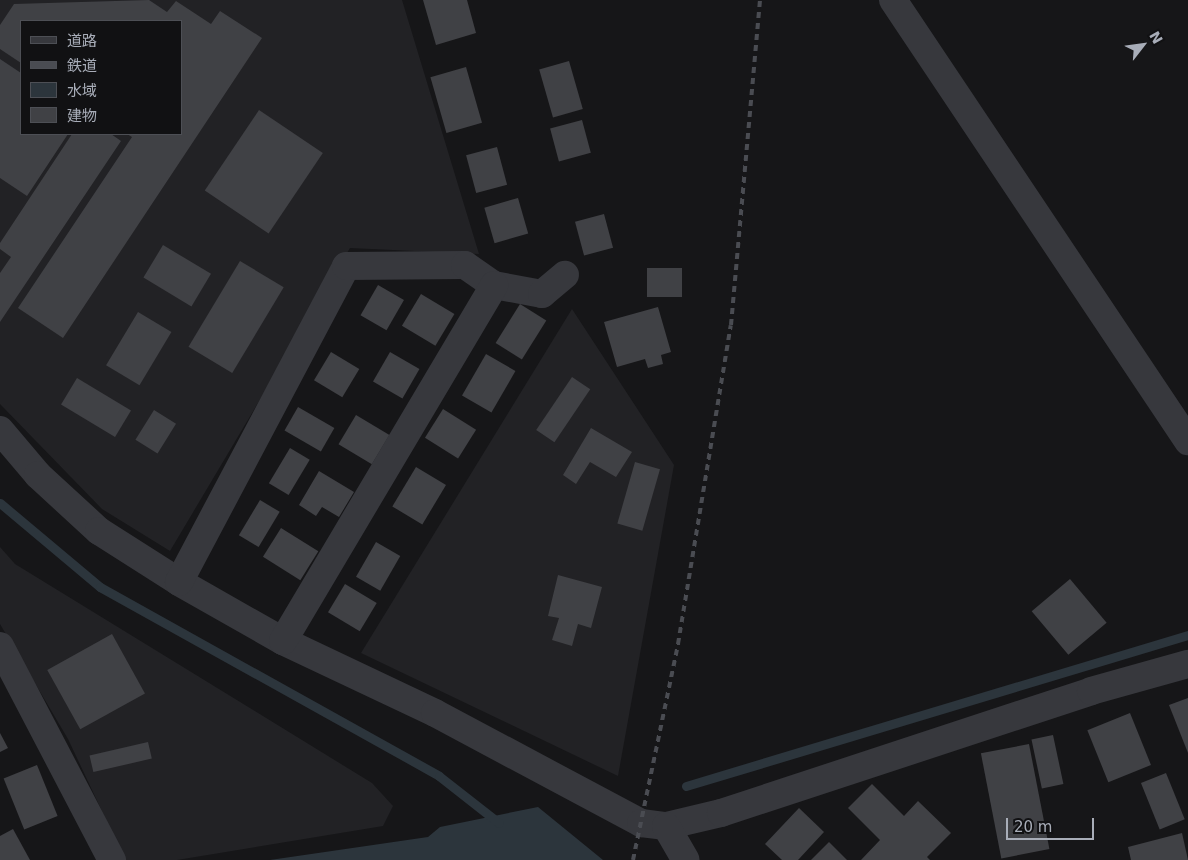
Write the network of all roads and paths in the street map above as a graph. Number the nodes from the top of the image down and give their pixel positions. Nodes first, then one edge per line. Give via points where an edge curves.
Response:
1 (893, 0) edge
2 (565, 275) dead end
3 (494, 285) junction
4 (0, 430) edge
5 (1188, 441) edge
6 (179, 582) junction
7 (284, 641) junction
8 (0, 646) edge
9 (1188, 664) edge
10 (666, 826) junction
11 (112, 860) edge
12 (686, 860) edge

1 - 5 street
2 - 3 street via 542,294
3 - 6 street via 465,265 346,266
3 - 7 street
4 - 6 street via 38,475 99,531
6 - 7 street
7 - 10 street via 435,713 641,823
8 - 11 street
9 - 10 street via 1091,691 722,813
10 - 12 street

